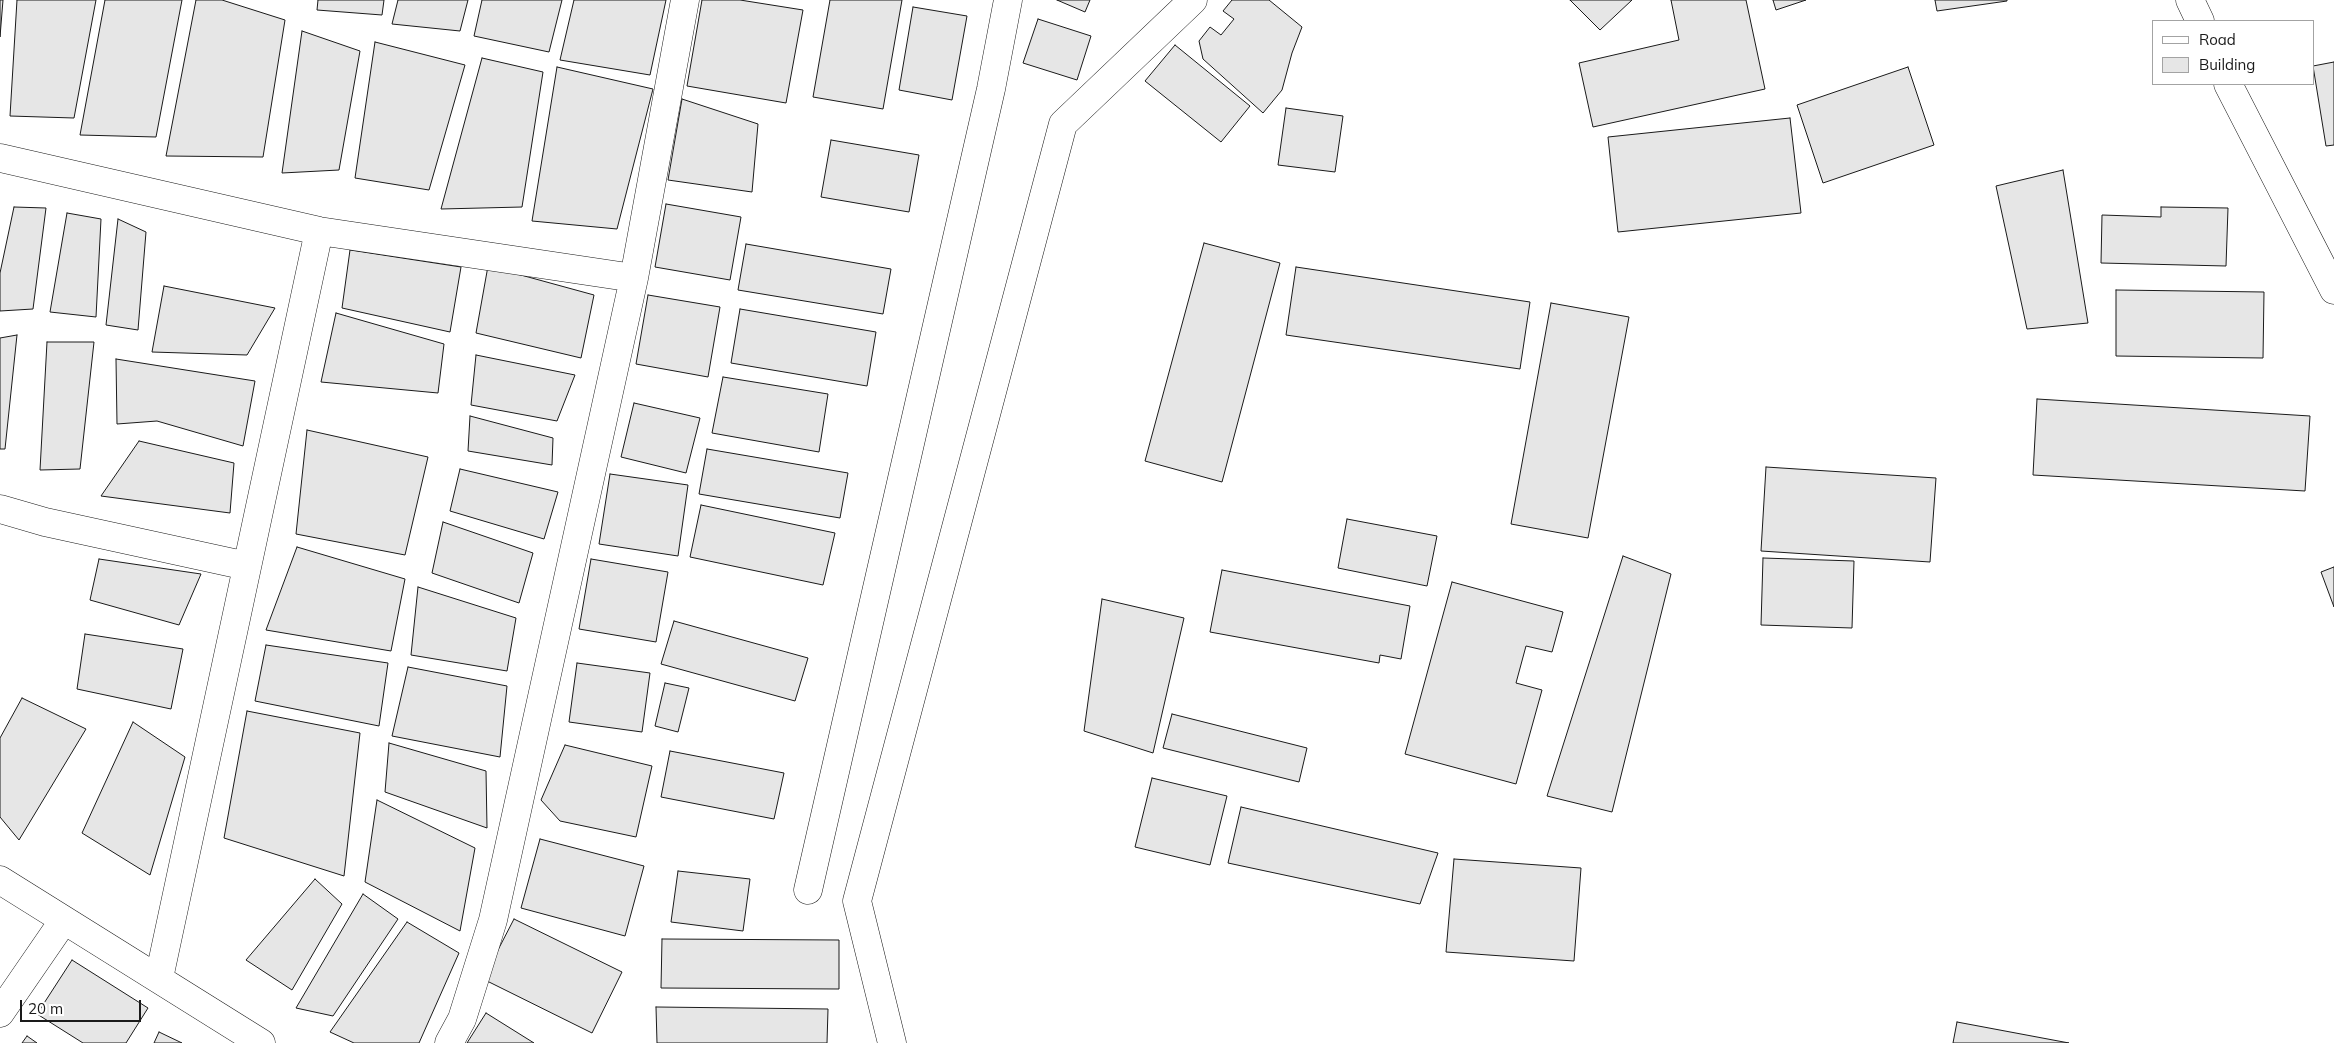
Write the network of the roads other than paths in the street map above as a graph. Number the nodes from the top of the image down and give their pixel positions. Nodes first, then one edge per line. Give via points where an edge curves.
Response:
1 (685, 0) edge
2 (1008, 0) edge
3 (1193, 0) edge
4 (2190, 0) edge
5 (2200, 20) edge
6 (2229, 85) edge
7 (0, 158) edge
8 (319, 231) junction
9 (634, 278) junction
10 (2334, 290) edge
11 (0, 510) edge
12 (247, 566) junction
13 (0, 880) edge
14 (808, 890) dead end
15 (64, 920) junction
16 (159, 978) junction
17 (0, 1013) edge
18 (261, 1043) edge
19 (449, 1043) edge
20 (892, 1043) edge

1 - 9 street
2 - 14 street via 991,89
3 - 20 street via 1063,124 857,901
4 - 5 street
6 - 10 street
7 - 8 street
8 - 9 street
8 - 12 street
9 - 19 street via 493,920 462,1019
11 - 12 street
12 - 16 street
13 - 15 street
15 - 16 street
15 - 17 street
16 - 18 street

